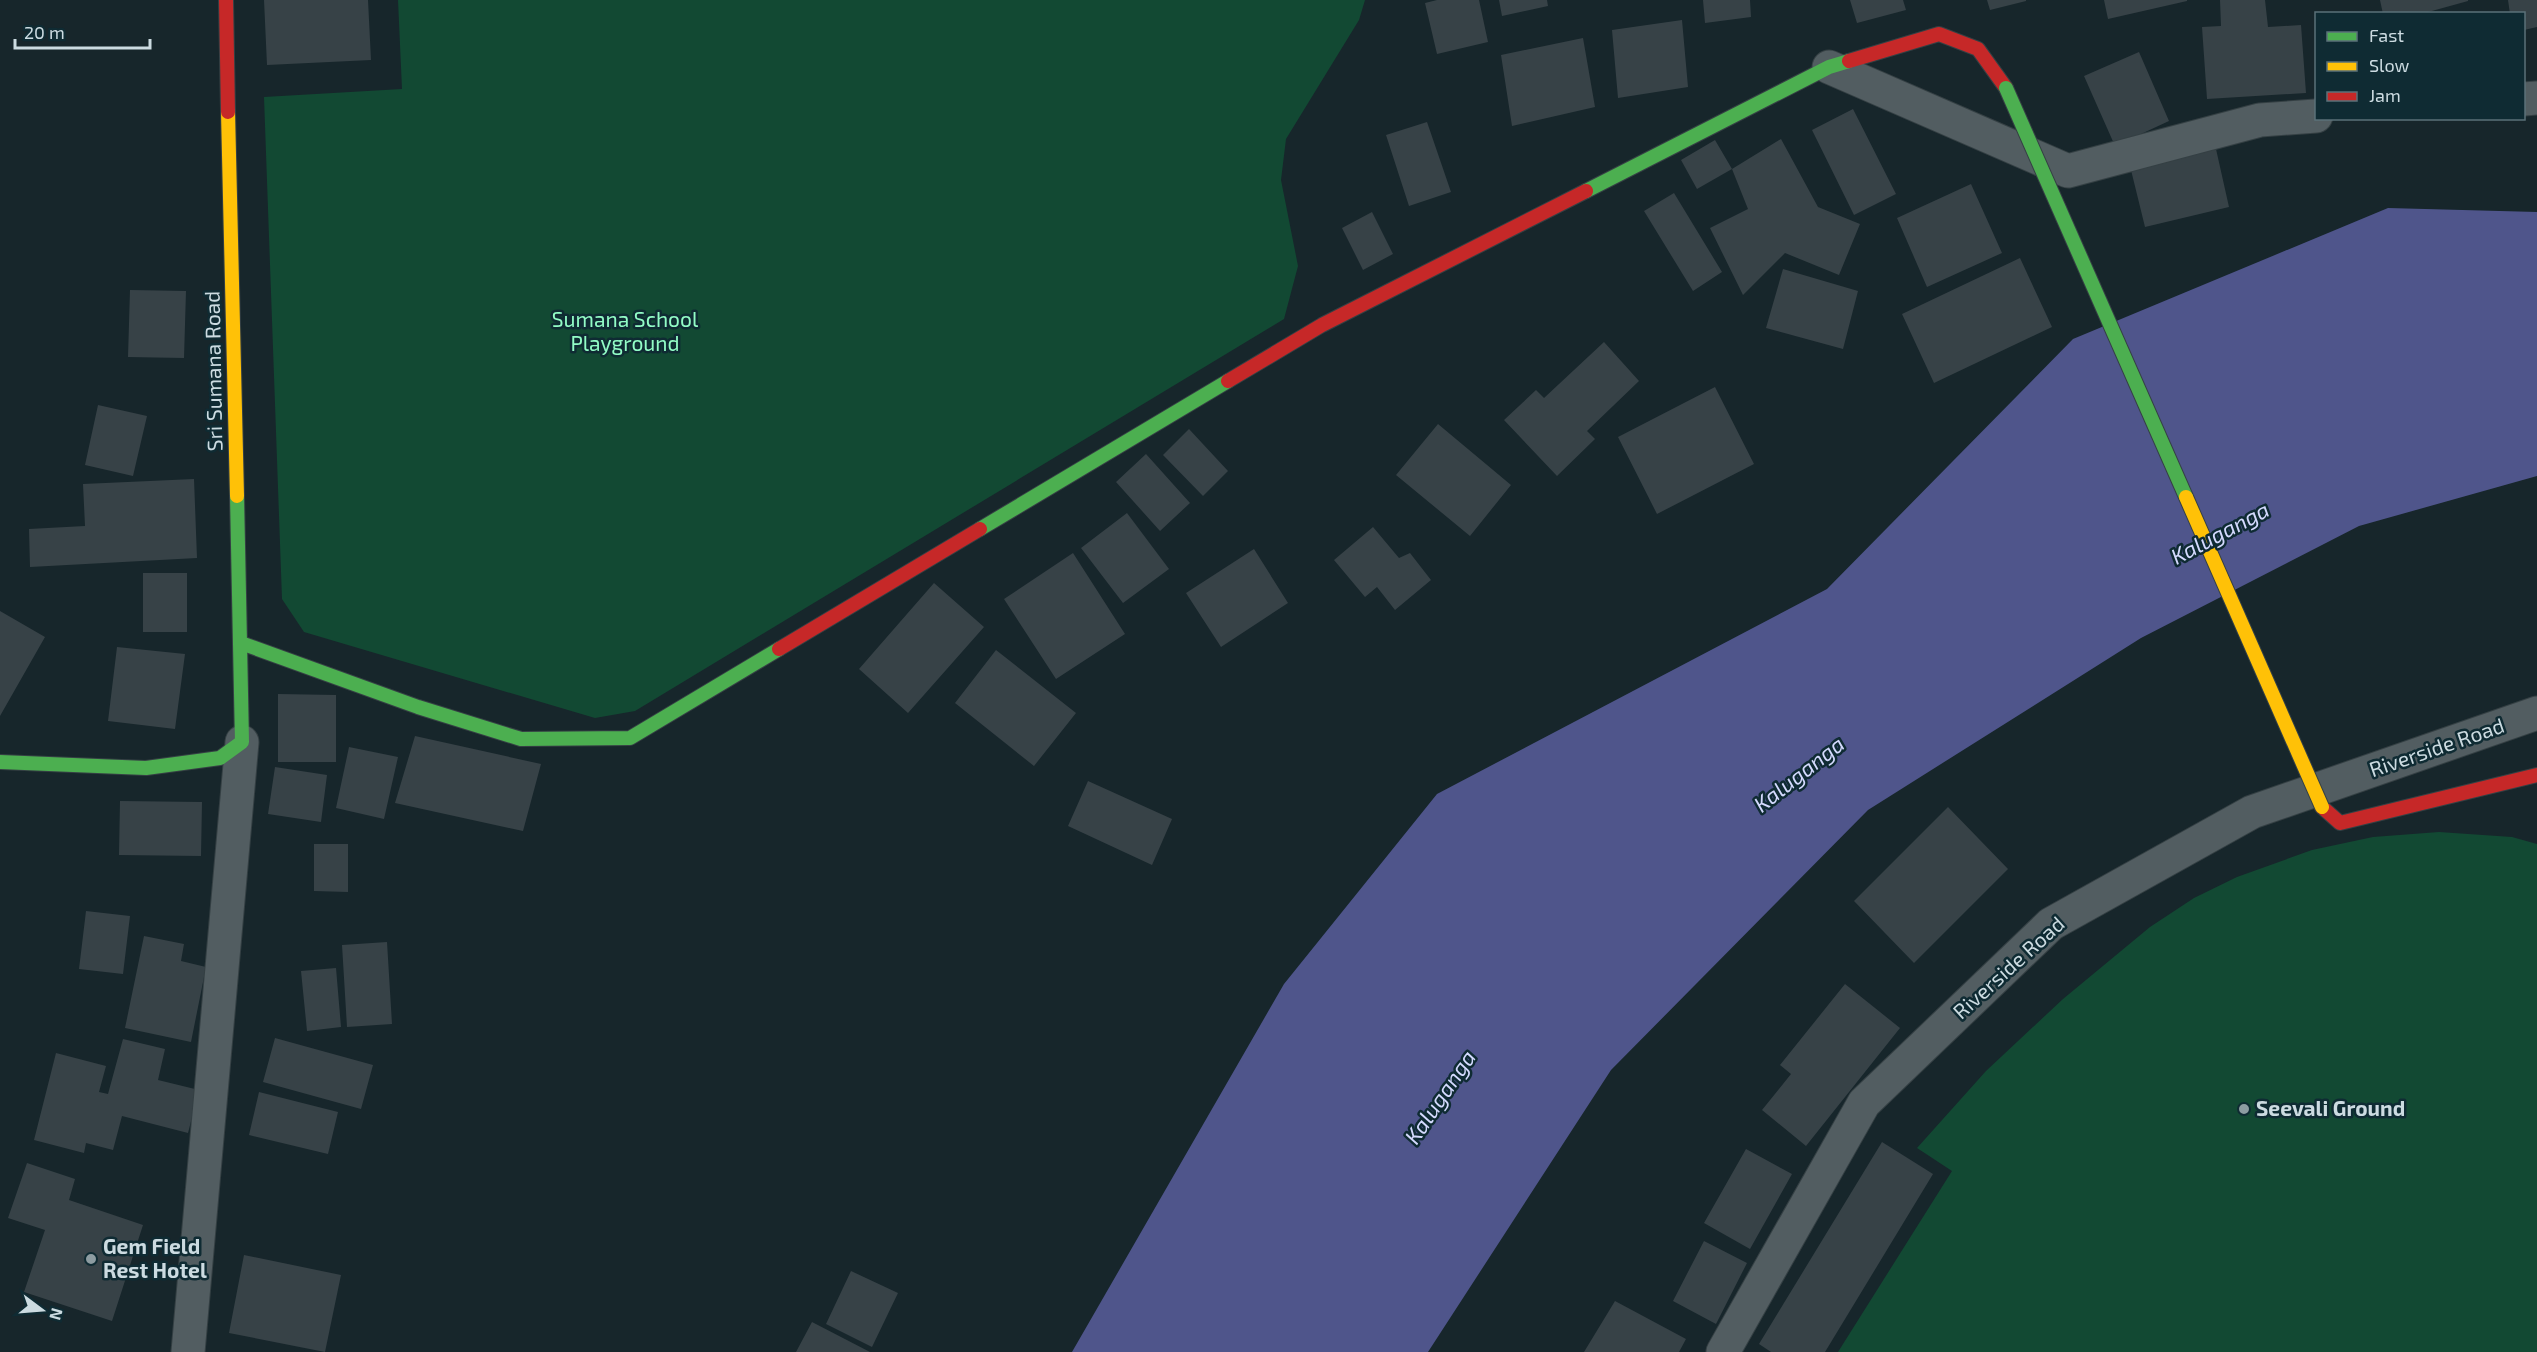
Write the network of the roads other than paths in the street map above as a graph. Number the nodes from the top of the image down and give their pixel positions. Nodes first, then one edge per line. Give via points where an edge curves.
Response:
1 (226, 0) edge
2 (1829, 67) junction
3 (2315, 116) edge
4 (241, 643) junction
5 (2537, 713) edge
6 (242, 742) junction
7 (0, 762) edge
8 (2537, 775) edge
9 (188, 1352) edge
10 (1723, 1352) edge

1 - 4 street, Sri Sumana Road
2 - 3 street via 2068,171 2260,120
2 - 4 street via 1322,325 630,738 521,739 418,707
2 - 8 street, bridge via 1939,34 1978,49 2006,88 2322,807 2340,823
4 - 6 street, Sri Sumana Road
5 - 10 street, Riverside Road via 2252,812 2051,924 1864,1103
6 - 7 street via 220,758 146,768
6 - 9 street

